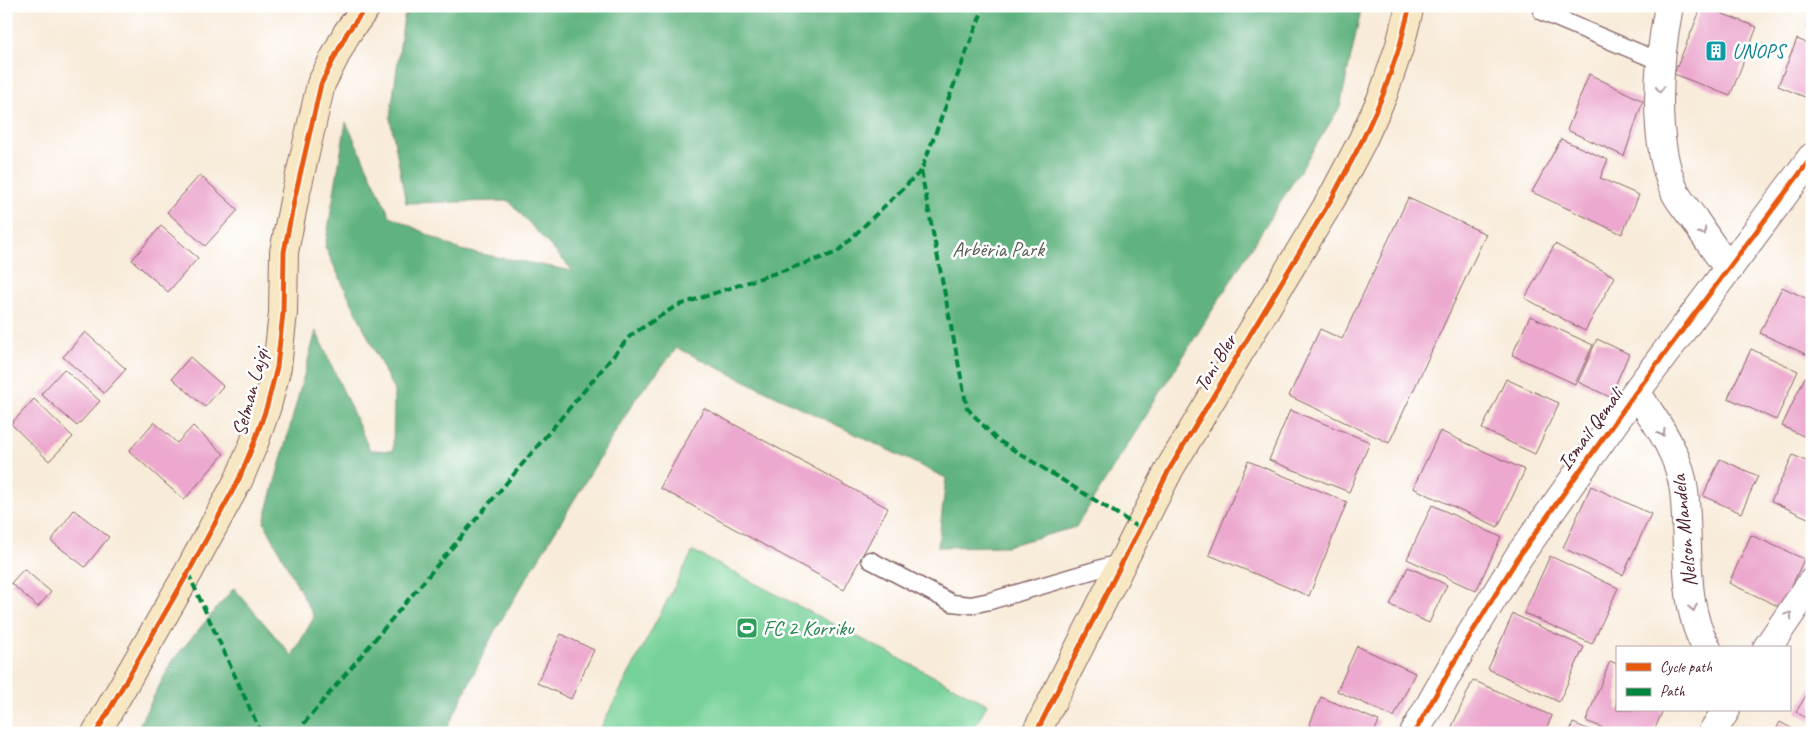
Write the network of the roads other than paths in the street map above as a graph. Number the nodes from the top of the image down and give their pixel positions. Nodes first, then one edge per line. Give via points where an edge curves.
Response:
1 (368, 6) edge
2 (1410, 6) edge
3 (1670, 6) edge
4 (1542, 12) dead end
5 (1661, 62) junction
6 (1812, 157) edge
7 (1729, 269) junction
8 (1636, 392) junction
9 (870, 560) dead end
10 (1122, 562) junction
11 (1812, 582) edge
12 (1706, 646) edge
13 (1767, 646) edge
14 (1725, 712) edge
15 (96, 733) edge
16 (1036, 733) edge
17 (1414, 733) edge
18 (1712, 733) edge

1 - 15 street, Selman Lajqi via 346,33 321,84 284,252 283,313 277,367 254,443 239,479 188,573
2 - 10 street, Toni Bler via 1383,96 1341,182 1170,468
3 - 5 street
4 - 5 lane
5 -> 7 street via 1660,120 1664,158 1677,194
6 - 7 street, Ismail Qemali
7 - 8 street, Ismail Qemali
8 -> 12 street, Nelson Mandela via 1664,434 1684,489 1692,603
8 - 17 street, Ismail Qemali via 1519,556
9 - 10 lane via 952,603 971,605
10 - 16 street, Toni Bler
13 -> 11 street
14 - 18 street

